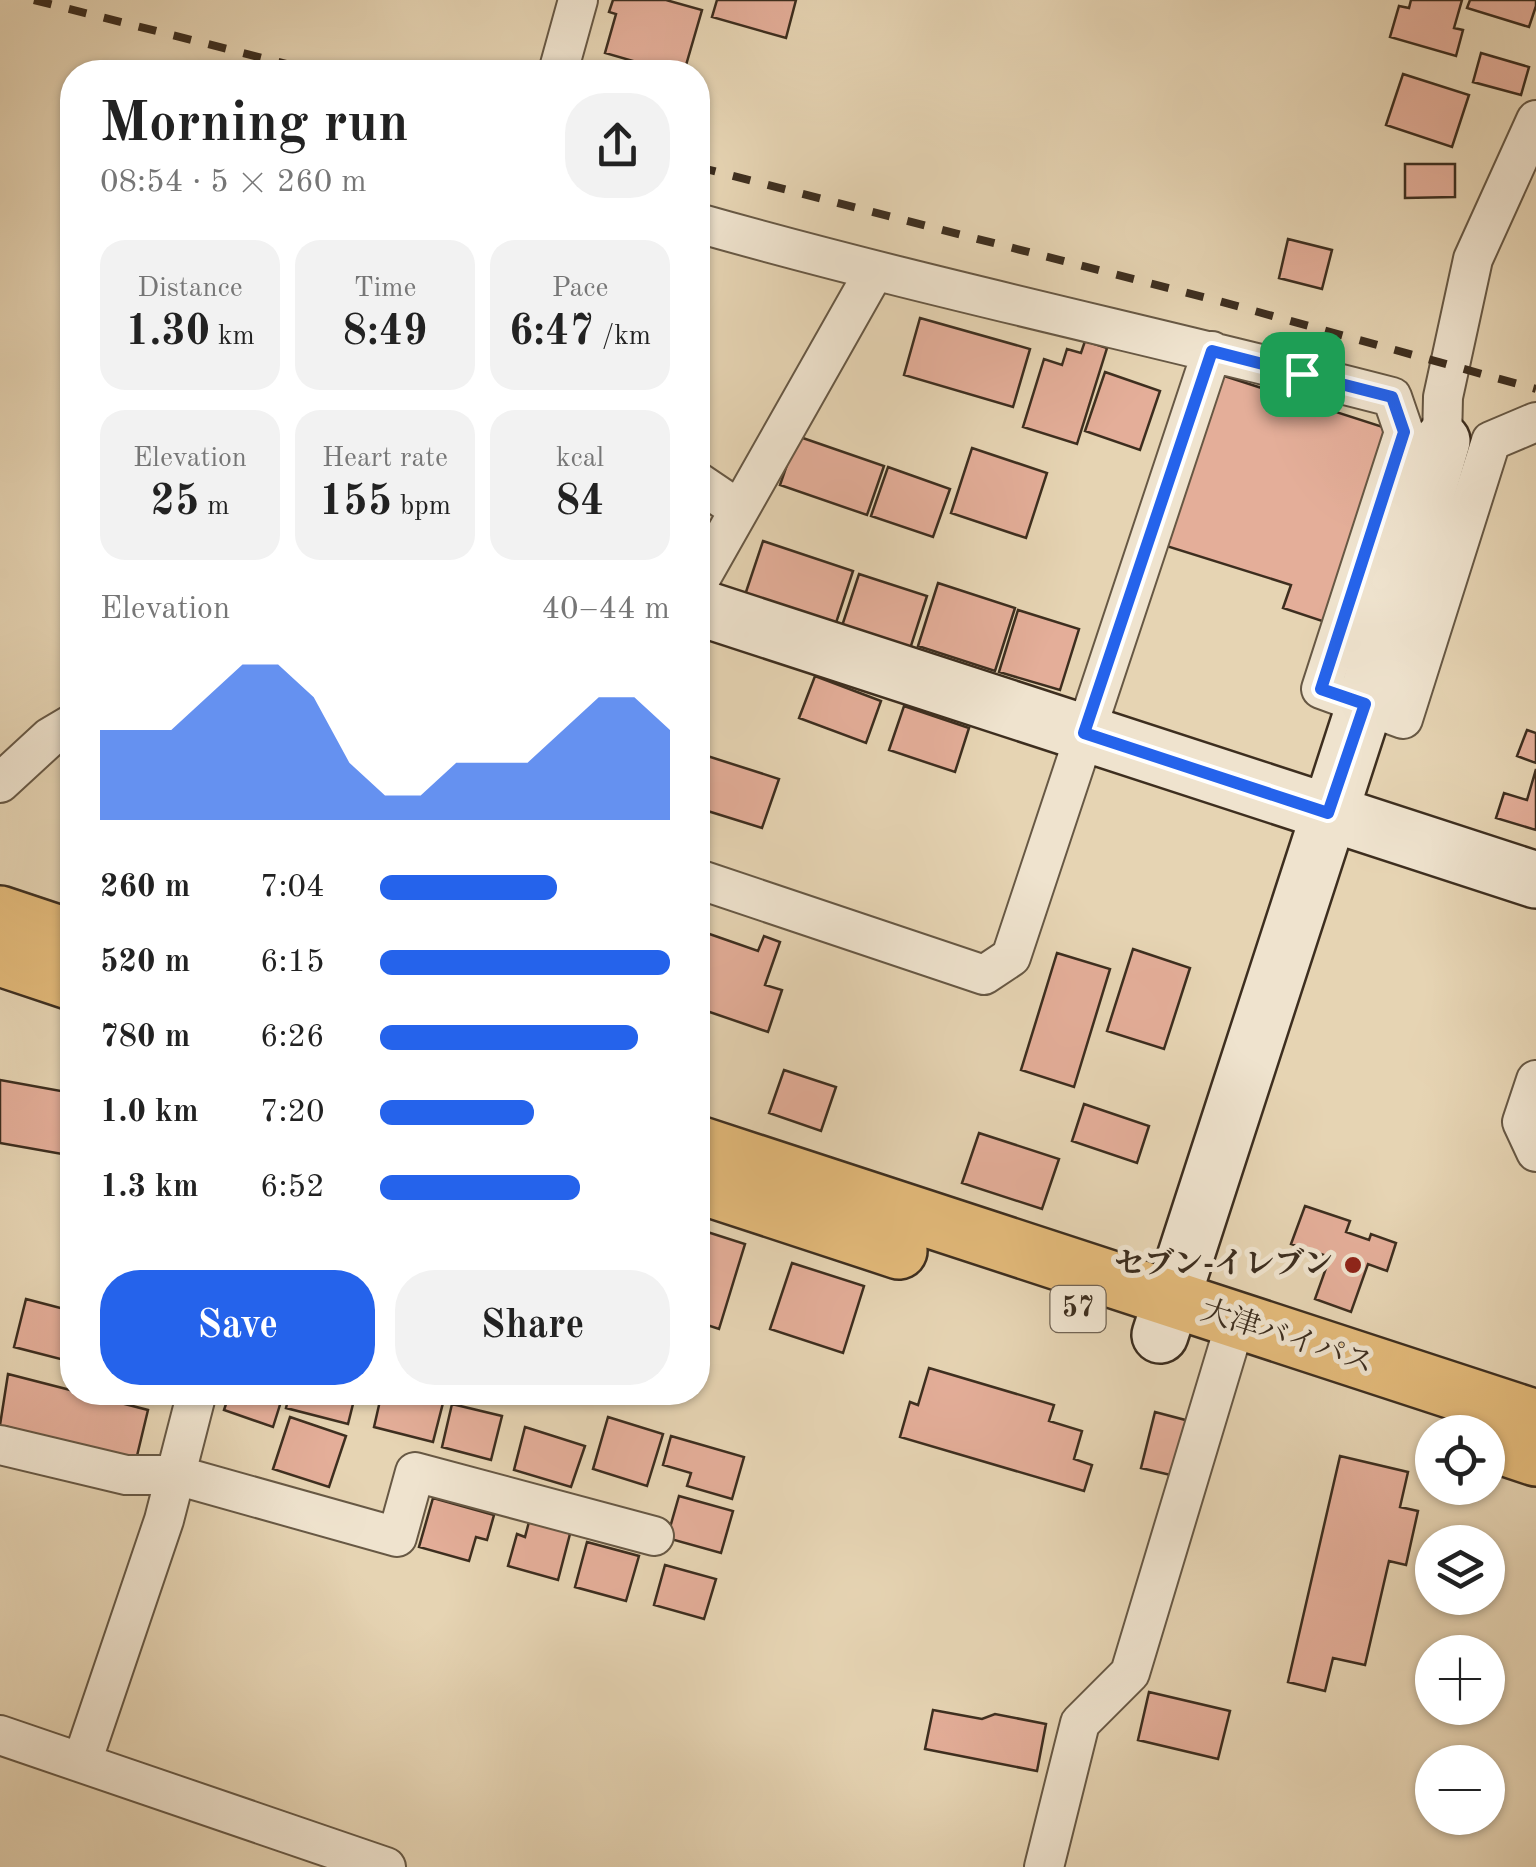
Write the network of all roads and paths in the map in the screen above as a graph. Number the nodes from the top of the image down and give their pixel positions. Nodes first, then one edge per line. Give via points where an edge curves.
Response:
1 (578, 0) edge
2 (561, 60) edge
3 (1536, 120) edge
4 (710, 226) edge
5 (874, 272) junction
6 (1212, 351) junction
7 (1536, 422) edge
8 (1442, 442) joint
9 (710, 490) edge
10 (738, 509) junction
11 (710, 562) edge
12 (710, 610) edge
13 (1365, 704) junction
14 (60, 731) edge
15 (1084, 733) junction
16 (0, 783) edge
17 (1328, 813) junction
18 (1536, 880) edge
19 (710, 883) edge
20 (0, 914) edge
21 (60, 934) edge
22 (0, 958) edge
23 (60, 978) edge
24 (1536, 1080) edge
25 (710, 1148) edge
26 (1536, 1152) edge
27 (710, 1188) edge
28 (1166, 1318) junction
29 (1231, 1339) junction
30 (194, 1405) edge
31 (1417, 1415) edge
32 (1536, 1418) edge
33 (0, 1445) edge
34 (1505, 1448) edge
35 (1536, 1458) edge
36 (176, 1475) junction
37 (654, 1536) dead end
38 (0, 1735) edge
39 (82, 1762) junction
40 (386, 1867) edge
41 (1044, 1867) edge

1 - 2 street
3 - 8 street via 1473,259 1443,397
4 - 5 street
5 - 6 street
5 - 10 street
6 - 13 street via 1392,397 1404,432 1321,689
6 - 15 street
7 - 13 street via 1490,441 1403,719
8 - 13 street
9 - 10 street
10 - 11 street
12 - 15 street
13 - 17 street
14 - 16 street
15 - 17 street
15 - 19 street via 1011,958 984,975
17 - 18 street
17 - 28 street
20 - 21 highway
22 - 23 highway
24 - 26 street via 1522,1122
25 - 28 highway, 大津バイパス / 57
27 - 28 highway, 大津バイパス / 57
28 - 29 highway, 大津バイパス / 57
29 - 31 highway, 大津バイパス / 57
29 - 32 highway, 大津バイパス / 57
29 - 41 street via 1130,1673 1080,1724
30 - 36 street
33 - 36 street via 126,1475
34 - 35 highway
36 - 37 street via 397,1537 415,1472
36 - 39 street
38 - 39 street
39 - 40 street

